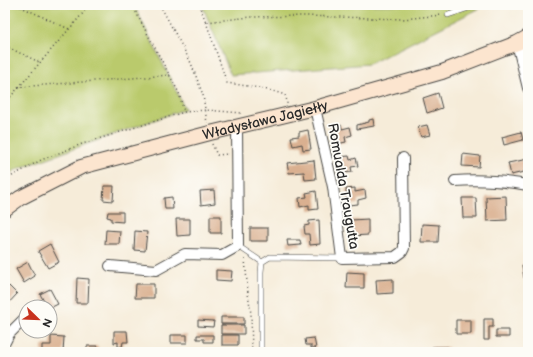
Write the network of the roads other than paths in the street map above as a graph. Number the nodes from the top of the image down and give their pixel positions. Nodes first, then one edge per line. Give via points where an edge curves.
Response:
1 (478, 5) edge
2 (448, 15) road end
3 (522, 40) edge
4 (528, 88) edge
5 (315, 108) junction
6 (237, 126) junction
7 (403, 158) dead end
8 (455, 181) dead end
9 (528, 185) edge
10 (5, 209) edge
11 (238, 246) junction
12 (342, 258) junction
13 (262, 262) junction
14 (110, 266) dead end
15 (18, 325) edge
16 (5, 342) edge
17 (261, 352) edge

1 - 2 lane
3 - 4 street
3 - 5 main road, Władysława Jagiełły via 442,72
5 - 6 main road, Władysława Jagiełły
5 - 12 street, Romualda Traugutta via 333,187
6 - 10 main road, Władysława Jagiełły via 81,167 20,198
6 - 11 street
7 - 12 street, Romualda Traugutta via 402,252 395,257
8 - 9 street via 499,181
11 - 13 lane
11 - 14 street via 222,255 185,254 156,270
12 - 13 lane via 270,257
13 - 17 lane
15 - 16 street

